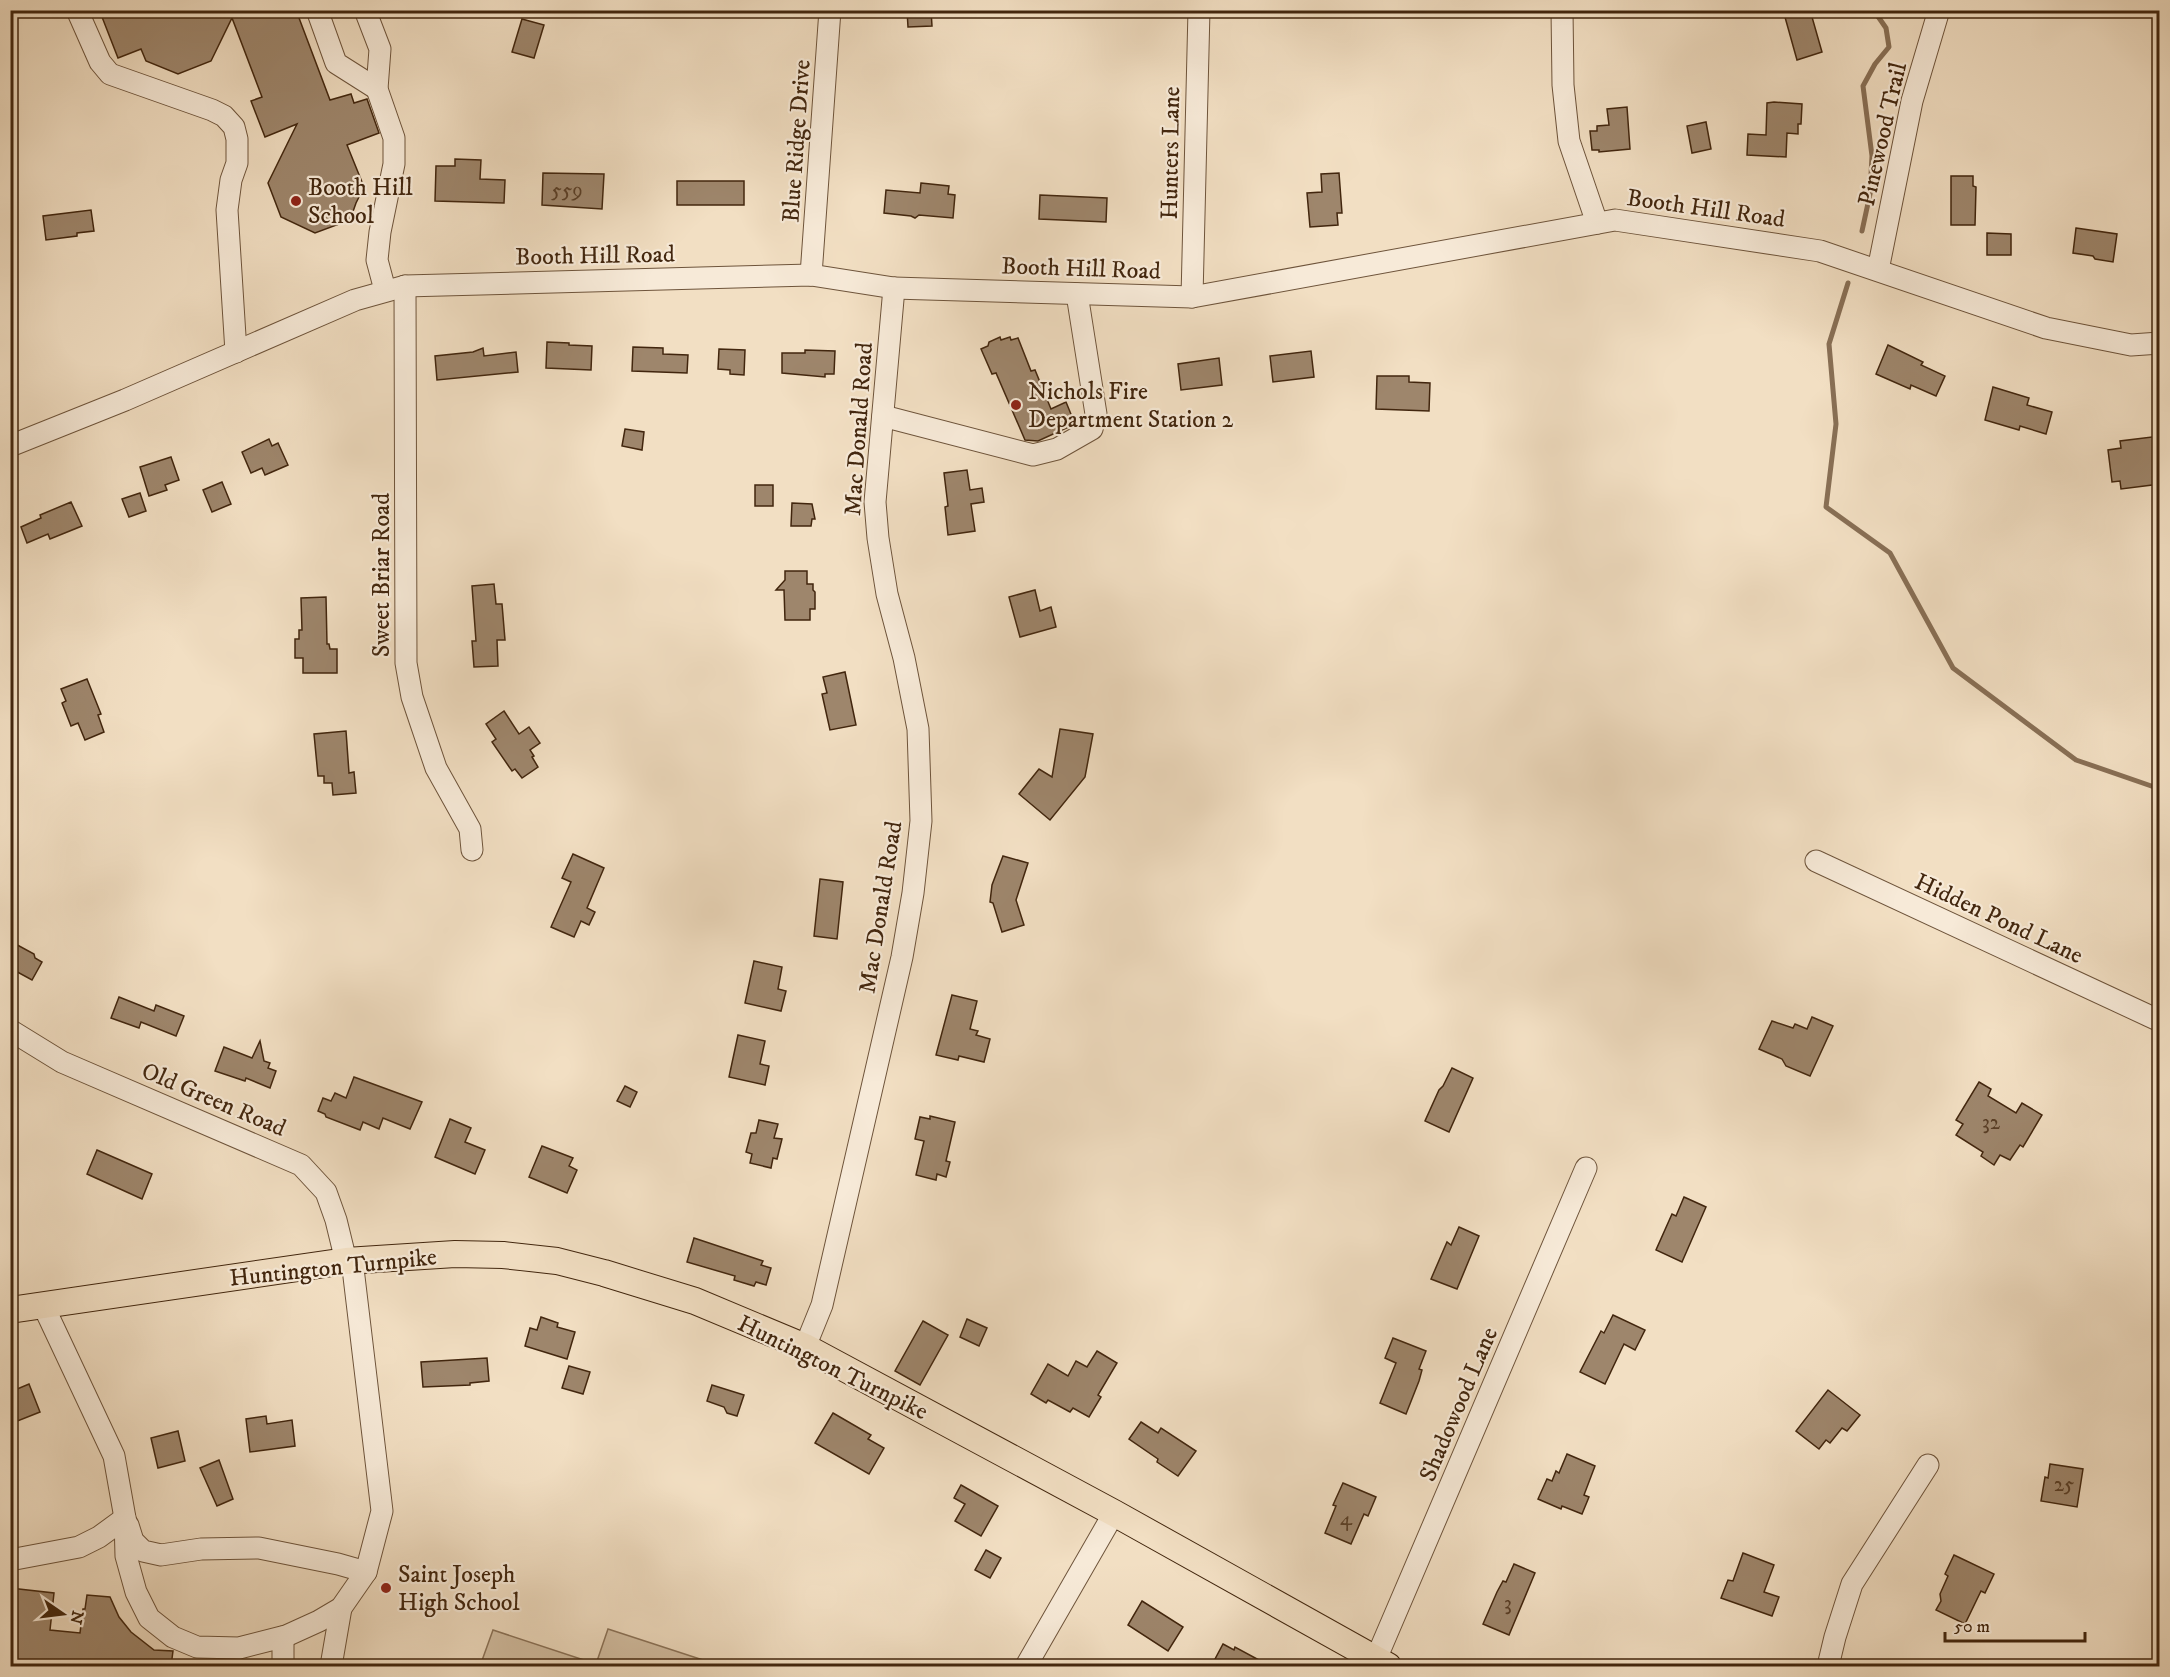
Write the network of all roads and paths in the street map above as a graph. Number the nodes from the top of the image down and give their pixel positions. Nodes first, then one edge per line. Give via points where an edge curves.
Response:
1 (77, 10) edge
2 (316, 10) edge
3 (366, 10) edge
4 (830, 10) edge
5 (1199, 10) edge
6 (1562, 10) edge
7 (1939, 10) edge
8 (377, 89) junction
9 (1597, 223) junction
10 (1878, 270) junction
11 (811, 275) junction
12 (395, 288) junction
13 (894, 288) junction
14 (1077, 294) junction
15 (1192, 297) junction
16 (2160, 343) edge
17 (236, 352) junction
18 (883, 416) junction
19 (10, 446) edge
20 (472, 850) dead end
21 (1816, 861) dead end
22 (2160, 1021) edge
23 (10, 1030) edge
24 (1586, 1168) dead end
25 (349, 1261) junction
26 (43, 1305) junction
27 (10, 1310) edge
28 (805, 1347) junction
29 (1928, 1465) dead end
30 (1114, 1513) junction
31 (125, 1518) junction
32 (10, 1560) edge
33 (366, 1572) junction
34 (341, 1608) junction
35 (283, 1636) junction
36 (1382, 1663) edge
37 (283, 1666) edge
38 (331, 1666) edge
39 (1026, 1666) edge
40 (1828, 1666) edge

1 - 17 street via 100,62 110,74 212,110 234,127 238,150 227,210
2 - 8 street via 336,63
3 - 8 street via 380,49
4 - 11 street, Blue Ridge Drive
5 - 15 street, Hunters Lane
6 - 9 street via 1563,85 1569,141
7 - 10 street, Pinewood Trail via 1912,101
8 - 12 street, Sweet Briar Road via 394,138 394,164 377,260
9 - 10 street, Booth Hill Road via 1615,220 1820,251
9 - 15 street, Booth Hill Road
10 - 16 street, Booth Hill Road via 2046,328 2131,345
11 - 12 street, Booth Hill Road
11 - 13 street, Booth Hill Road
12 - 17 street, Booth Hill Road via 355,300
12 - 20 street, Sweet Briar Road via 406,663 411,697 436,768 470,829
13 - 14 street, Booth Hill Road
13 - 18 street, Mac Donald Road
14 - 15 street, Booth Hill Road
14 - 18 street via 1096,414 1092,429 1057,449 1033,455
17 - 19 street, Booth Hill Road
18 - 28 street, Mac Donald Road via 875,502 878,538 918,729 920,830 902,957 822,1305
21 - 22 street, Hidden Pond Lane
23 - 25 street, Old Green Road via 62,1062 301,1165 326,1192
24 - 36 street, Shadowood Lane
25 - 26 main road, Huntington Turnpike
25 - 28 main road, Huntington Turnpike via 454,1254 557,1261 695,1301
25 - 33 street, Old Green Road via 382,1511
26 - 27 main road, Huntington Turnpike
26 - 31 street via 114,1456
28 - 30 main road, Huntington Turnpike
29 - 40 street via 1852,1584
30 - 36 main road, Huntington Turnpike
30 - 39 street
31 - 32 street via 79,1547
31 - 33 street via 133,1541 143,1551 161,1555 201,1549 260,1548
31 - 35 street via 126,1556 136,1592 149,1618 174,1637 197,1647 239,1648
33 - 34 street
34 - 35 street via 319,1622
34 - 38 street
35 - 37 street

